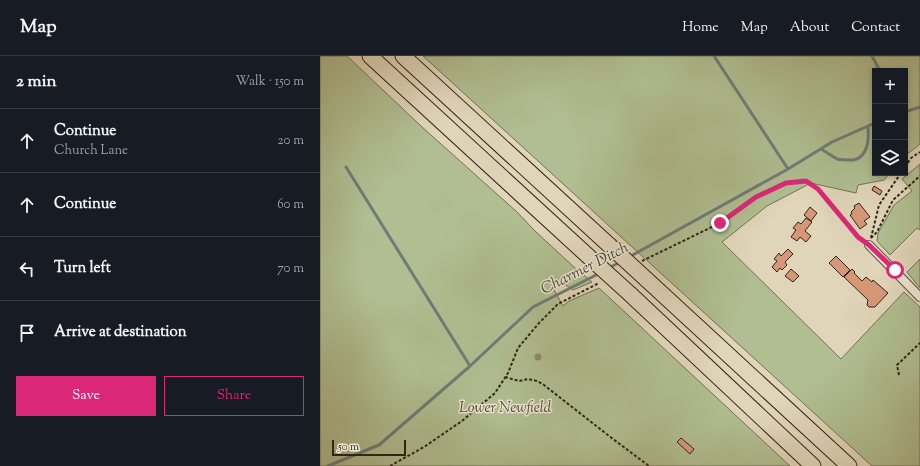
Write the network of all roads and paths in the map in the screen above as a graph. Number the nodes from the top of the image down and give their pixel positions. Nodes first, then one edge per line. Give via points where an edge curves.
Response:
1 (370, 56) edge
2 (403, 56) edge
3 (920, 152) edge
4 (908, 162) edge
5 (899, 176) edge
6 (920, 176) edge
7 (869, 245) joint
8 (655, 254) dead end
9 (595, 285) dead end
10 (920, 297) edge
11 (920, 343) edge
12 (899, 375) dead end
13 (505, 377) junction
14 (390, 466) edge
15 (649, 466) edge
16 (814, 466) edge
17 (850, 466) edge

1 - 16 highway, bridge
2 - 17 highway, bridge
3 - 4 path
5 - 6 path via 878,205 871,238 877,232 893,200
7 - 8 path via 858,237 818,189 806,181 786,183 756,197 720,223
7 - 10 street
9 - 13 path via 558,304 539,323 518,348
11 - 12 path via 897,365
13 - 14 path via 495,393 462,421
13 - 15 path via 519,381 528,379 544,385

